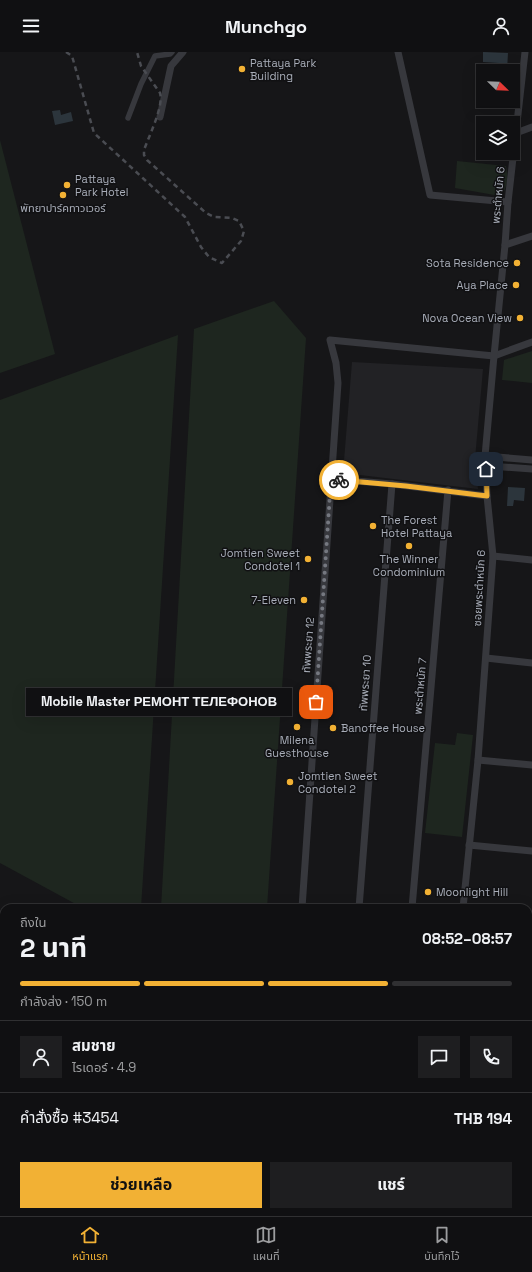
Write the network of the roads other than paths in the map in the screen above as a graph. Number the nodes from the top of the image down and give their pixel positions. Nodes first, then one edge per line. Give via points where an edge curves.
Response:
1 (172, 52) edge
2 (183, 52) edge
3 (398, 52) edge
4 (525, 52) edge
5 (518, 116) edge
6 (160, 117) dead end
7 (128, 118) dead end
8 (532, 127) edge
9 (520, 131) edge
10 (513, 160) edge
11 (508, 202) junction
12 (532, 236) edge
13 (505, 245) junction
14 (532, 342) edge
15 (494, 356) junction
16 (485, 456) junction
17 (532, 460) edge
18 (503, 467) dead end
19 (532, 469) edge
20 (331, 479) junction
21 (392, 484) junction
22 (448, 490) junction
23 (487, 496) junction
24 (493, 556) junction
25 (532, 560) edge
26 (486, 658) junction
27 (532, 663) edge
28 (478, 760) junction
29 (532, 765) edge
30 (469, 845) junction
31 (532, 851) edge
32 (302, 904) edge
33 (359, 904) edge
34 (412, 904) edge
35 (463, 904) edge

1 - 7 street via 155,56
2 - 6 street via 171,66
3 - 11 street via 430,195
4 - 5 street, พระตำหนัก 6
8 - 9 street
10 - 11 street, พระตำหนัก 6
11 - 13 street, พระตำหนัก 6
12 - 13 street
13 - 15 street, ซอยพระตำหนัก 6
14 - 15 street
15 - 16 street, ซอยพระตำหนัก 6
15 - 20 street, ทัพพระยา 12 via 330,340 338,383
16 - 17 street
16 - 23 street, ซอยพระตำหนัก 6
18 - 19 street
20 - 21 street
20 - 32 street, ทัพพระยา 12
21 - 22 street
21 - 33 street, ทัพพระยา 10
22 - 23 street
22 - 34 street, พระตำหนัก 7
23 - 24 street, ซอยพระตำหนัก 6
24 - 25 street
24 - 26 street, ซอยพระตำหนัก 6
26 - 27 street
26 - 28 street, ซอยพระตำหนัก 6
28 - 29 street
28 - 30 street, ซอยพระตำหนัก 6
30 - 31 street
30 - 35 street, ซอยพระตำหนัก 6

